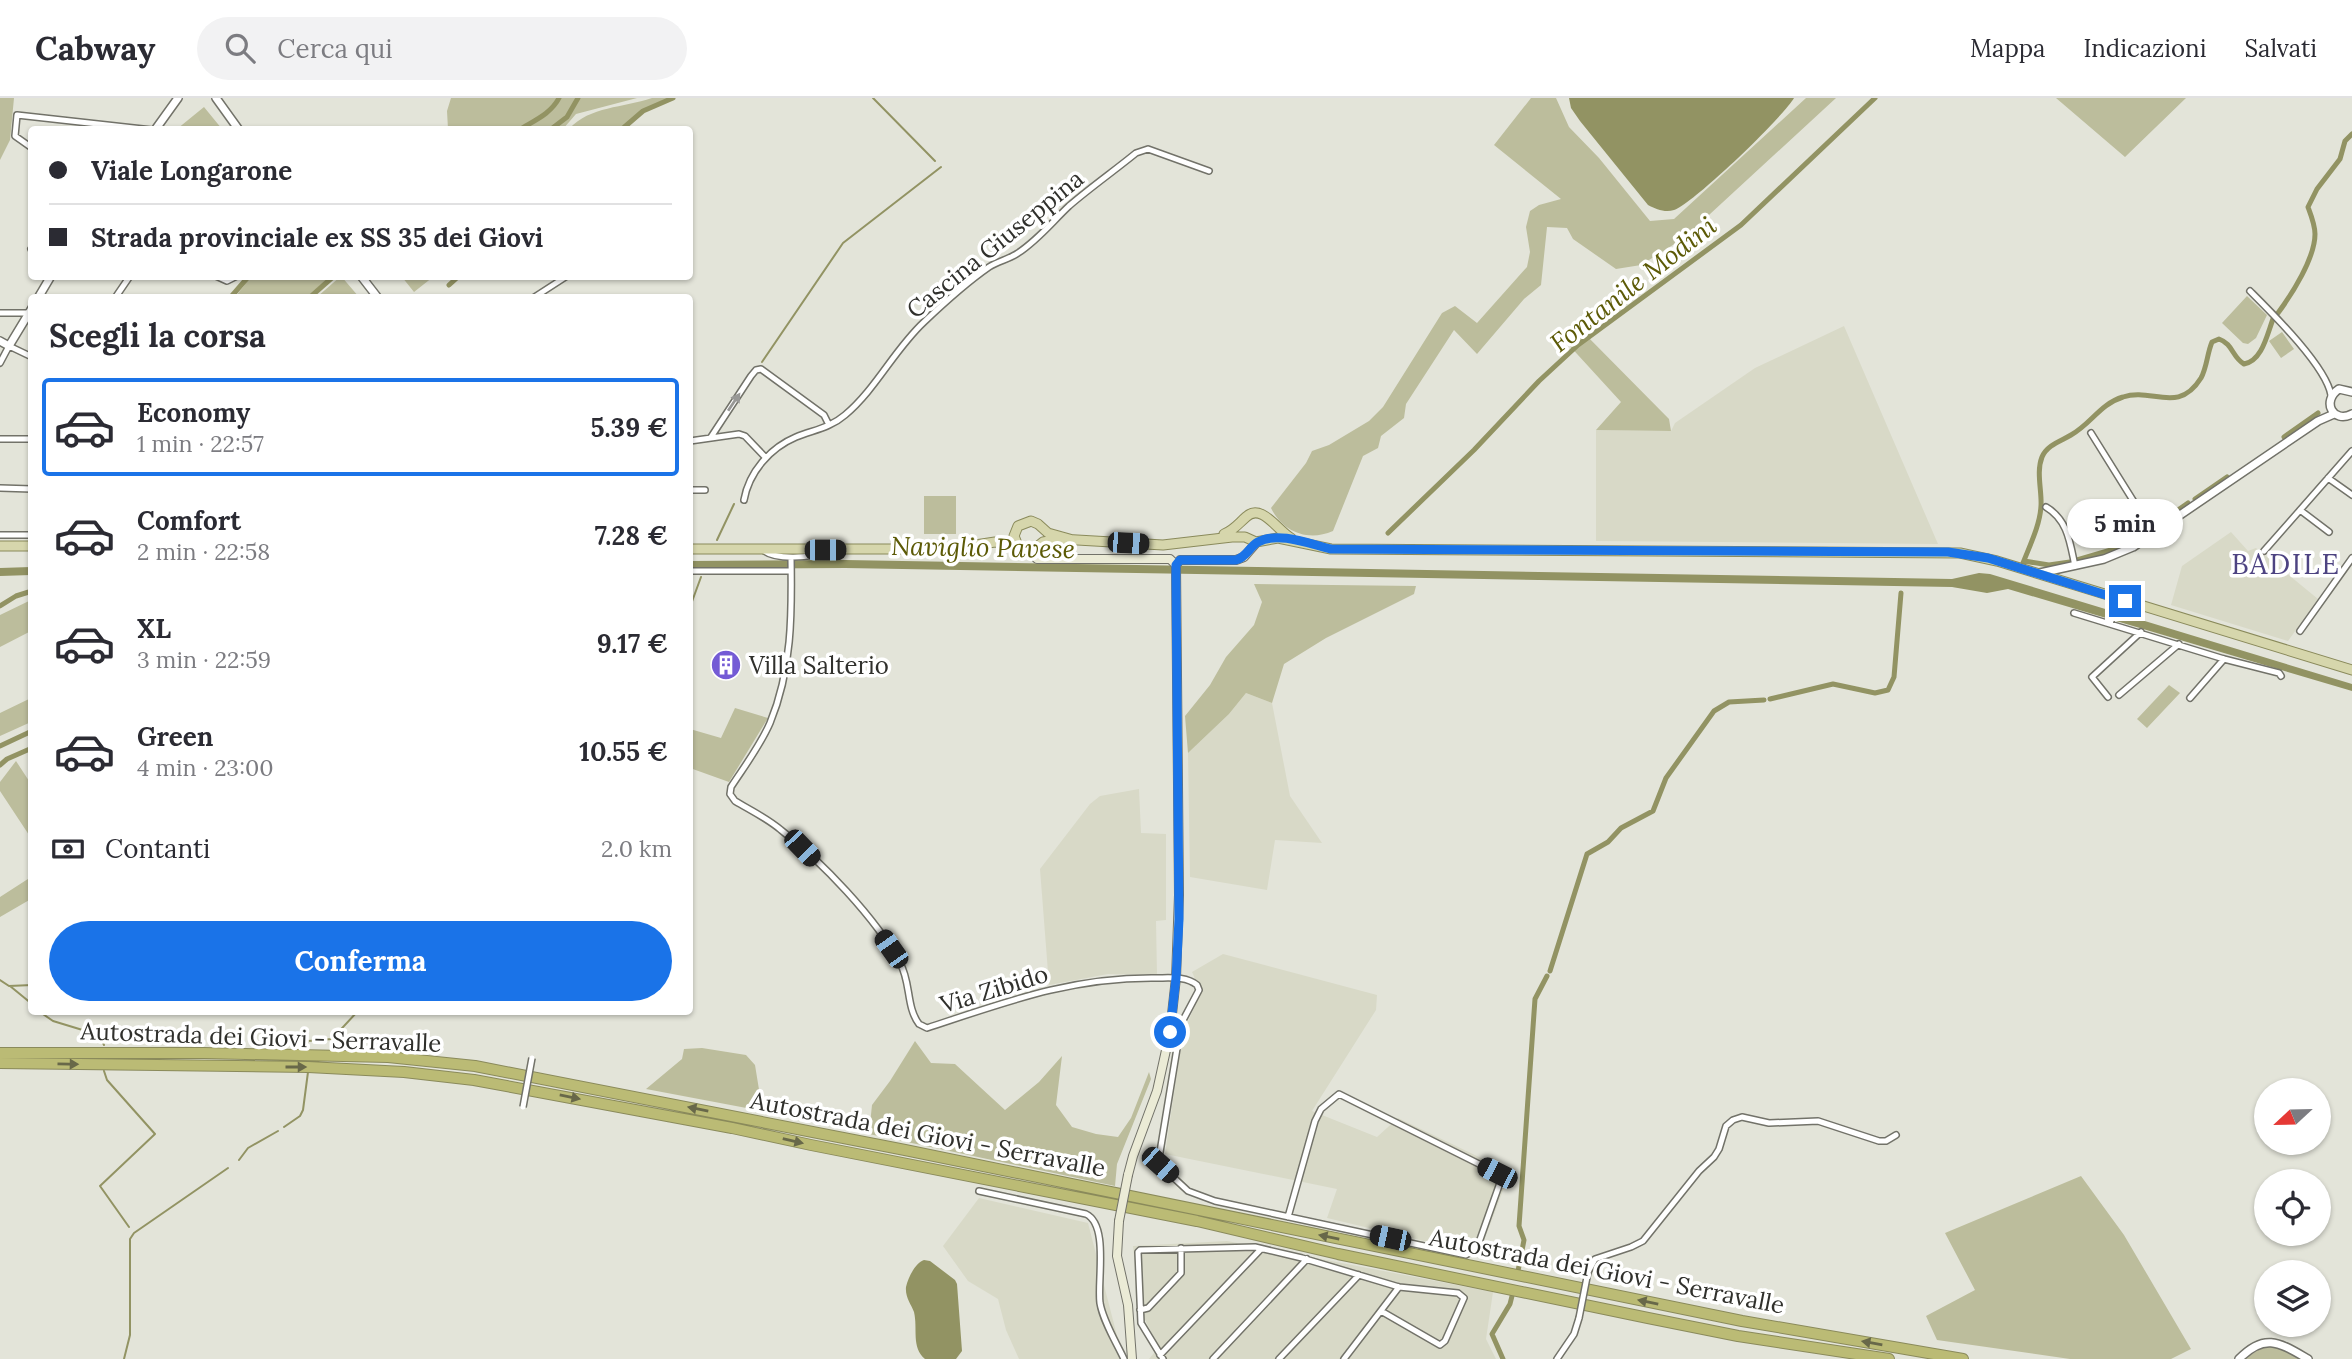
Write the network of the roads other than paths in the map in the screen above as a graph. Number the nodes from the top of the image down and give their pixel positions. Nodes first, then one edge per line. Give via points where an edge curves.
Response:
1 (178, 98) edge
2 (216, 99) edge
3 (117, 126) edge
4 (157, 126) edge
5 (238, 126) edge
6 (28, 145) edge
7 (1209, 171) dead end
8 (364, 280) edge
9 (561, 280) edge
10 (2250, 291) dead end
11 (375, 294) edge
12 (540, 294) edge
13 (28, 311) edge
14 (0, 313) edge
15 (28, 314) edge
16 (0, 341) edge
17 (9, 346) junction
18 (28, 355) edge
19 (0, 363) edge
20 (2327, 382) junction
21 (2339, 389) junction
22 (2352, 392) edge
23 (2331, 395) junction
24 (2332, 411) junction
25 (2350, 416) edge
26 (829, 425) junction
27 (2091, 433) dead end
28 (711, 437) junction
29 (0, 439) edge
30 (28, 439) edge
31 (693, 440) edge
32 (2352, 451) edge
33 (766, 458) junction
34 (2328, 478) junction
35 (0, 488) edge
36 (28, 489) edge
37 (693, 490) edge
38 (705, 490) dead end
39 (2352, 495) edge
40 (744, 500) dead end
41 (2046, 507) dead end
42 (2300, 510) junction
43 (1267, 518) junction
44 (1244, 520) junction
45 (1043, 530) junction
46 (1015, 532) junction
47 (2329, 532) dead end
48 (2154, 534) junction
49 (0, 535) edge
50 (28, 535) edge
51 (1213, 539) junction
52 (1073, 540) junction
53 (1256, 540) junction
54 (995, 542) junction
55 (1043, 542) junction
56 (1299, 542) junction
57 (1017, 545) junction
58 (0, 546) edge
59 (28, 546) edge
60 (693, 549) edge
61 (762, 550) junction
62 (825, 550) junction
63 (1028, 551) junction
64 (2264, 551) dead end
65 (791, 558) junction
66 (2352, 558) edge
67 (1176, 565) junction
68 (2075, 566) junction
69 (2064, 569) junction
70 (693, 571) edge
71 (791, 571) junction
72 (2035, 573) junction
73 (2063, 582) junction
74 (2116, 604) junction
75 (2074, 613) dead end
76 (2111, 623) junction
77 (2300, 631) dead end
78 (2141, 632) junction
79 (2179, 644) junction
80 (2224, 659) junction
81 (2352, 670) edge
82 (2281, 676) dead end
83 (2119, 695) dead end
84 (2108, 697) dead end
85 (2190, 698) dead end
86 (1176, 978) junction
87 (0, 1053) edge
88 (532, 1058) dead end
89 (0, 1063) edge
90 (523, 1107) dead end
91 (1896, 1136) dead end
92 (979, 1191) dead end
93 (1288, 1217) junction
94 (1181, 1248) junction
95 (1261, 1248) junction
96 (1307, 1259) junction
97 (1359, 1275) junction
98 (1399, 1287) junction
99 (1140, 1310) junction
100 (1381, 1311) junction
101 (1161, 1355) edge
102 (1124, 1359) edge
103 (1133, 1359) edge
104 (1153, 1359) edge
105 (1213, 1359) edge
106 (1279, 1359) edge
107 (1344, 1359) edge
108 (1558, 1359) edge
109 (1889, 1359) edge
110 (1963, 1359) edge
111 (2239, 1359) edge
112 (2308, 1359) edge

1 - 4 street
2 - 5 street
3 - 6 street via 17,115 15,136
7 - 26 street, Cascina Giuseppina via 1147,149 1136,153 1017,254 991,265 943,305 903,342 847,413
8 - 11 street
9 - 12 street
10 - 20 street via 2284,324
13 - 14 street
15 - 17 street
16 - 17 street
17 - 18 street
17 - 19 street
20 - 21 street
20 - 23 street
21 - 22 street
21 - 23 street
23 - 24 street
24 - 25 street
24 - 48 street
28 -> 26 street via 751,376 761,369 825,415
26 - 33 street, Cascina Giuseppina via 795,438
27 - 48 street
28 - 31 street
28 - 33 street via 745,436
29 - 30 street
32 - 34 street
33 - 40 street via 748,482
34 - 39 street
34 - 42 street
35 - 36 street
37 - 38 street
41 - 68 street via 2064,523
42 - 47 street
42 - 64 street
43 - 44 main road via 1255,513
43 - 53 main road via 1271,529
43 - 56 main road
44 - 51 main road
44 - 53 main road via 1242,530
45 - 46 main road via 1028,521
45 - 52 main road
45 - 55 main road
46 - 54 main road
46 - 57 main road
48 - 68 street via 2118,554
49 - 50 street
51 - 52 main road via 1163,545
51 - 53 main road
52 - 55 main road
53 - 56 main road
53 - 67 main road via 1239,559 1180,560
54 - 57 main road
54 - 62 main road via 949,549
55 - 63 main road
56 - 72 main road via 1331,549 1948,552 1980,556
57 - 63 main road
58 - 59 main road
60 - 61 main road
61 - 62 main road
61 - 65 street
62 - 65 street
63 - 67 main road via 1037,559 1170,559
65 - 71 street, Via Zibido
66 - 77 street
67 - 86 main road
68 - 69 street
69 - 72 street
69 - 73 street
70 - 71 street
71 - 86 street, Via Zibido via 791,637 779,695 764,735 730,794 802,848 872,922 903,968 919,1024 927,1028 1075,983
72 - 73 main road
73 - 74 main road
74 - 76 street
74 - 81 main road
75 - 76 street
76 - 78 street
78 - 79 street
78 - 84 street via 2092,677
79 - 80 street
79 - 83 street
80 - 82 street
80 - 85 street
86 - 93 street via 1193,981 1199,990 1181,1024 1160,1165 1194,1194
86 - 103 main road, bridge via 1160,1081 1128,1175 1119,1221 1117,1256
110 -> 87 highway, Autostrada dei Giovi - Serravalle via 1742,1321 475,1066 388,1056
88 - 90 street, bridge
89 -> 109 highway, Autostrada dei Giovi - Serravalle via 308,1067 474,1080 1197,1221 1738,1336
91 - 108 street, bridge via 1879,1141 1818,1121 1733,1120 1714,1157 1643,1241 1595,1259 1574,1334
92 - 102 street via 1086,1214 1094,1220 1102,1283 1100,1305
93 - 93 street via 1315,1121 1339,1094 1497,1173 1501,1180 1477,1248 1470,1254
94 - 95 street
94 - 99 street via 1181,1273 1148,1308
94 - 99 street via 1138,1252
95 - 96 street
95 - 101 street
96 - 97 street
96 - 105 street
97 - 98 street
97 - 106 street
98 - 100 street
98 - 100 street via 1458,1293 1464,1298 1443,1344
99 - 101 street via 1142,1325
100 - 107 street
101 - 104 street
111 - 112 street via 2253,1346 2277,1342

